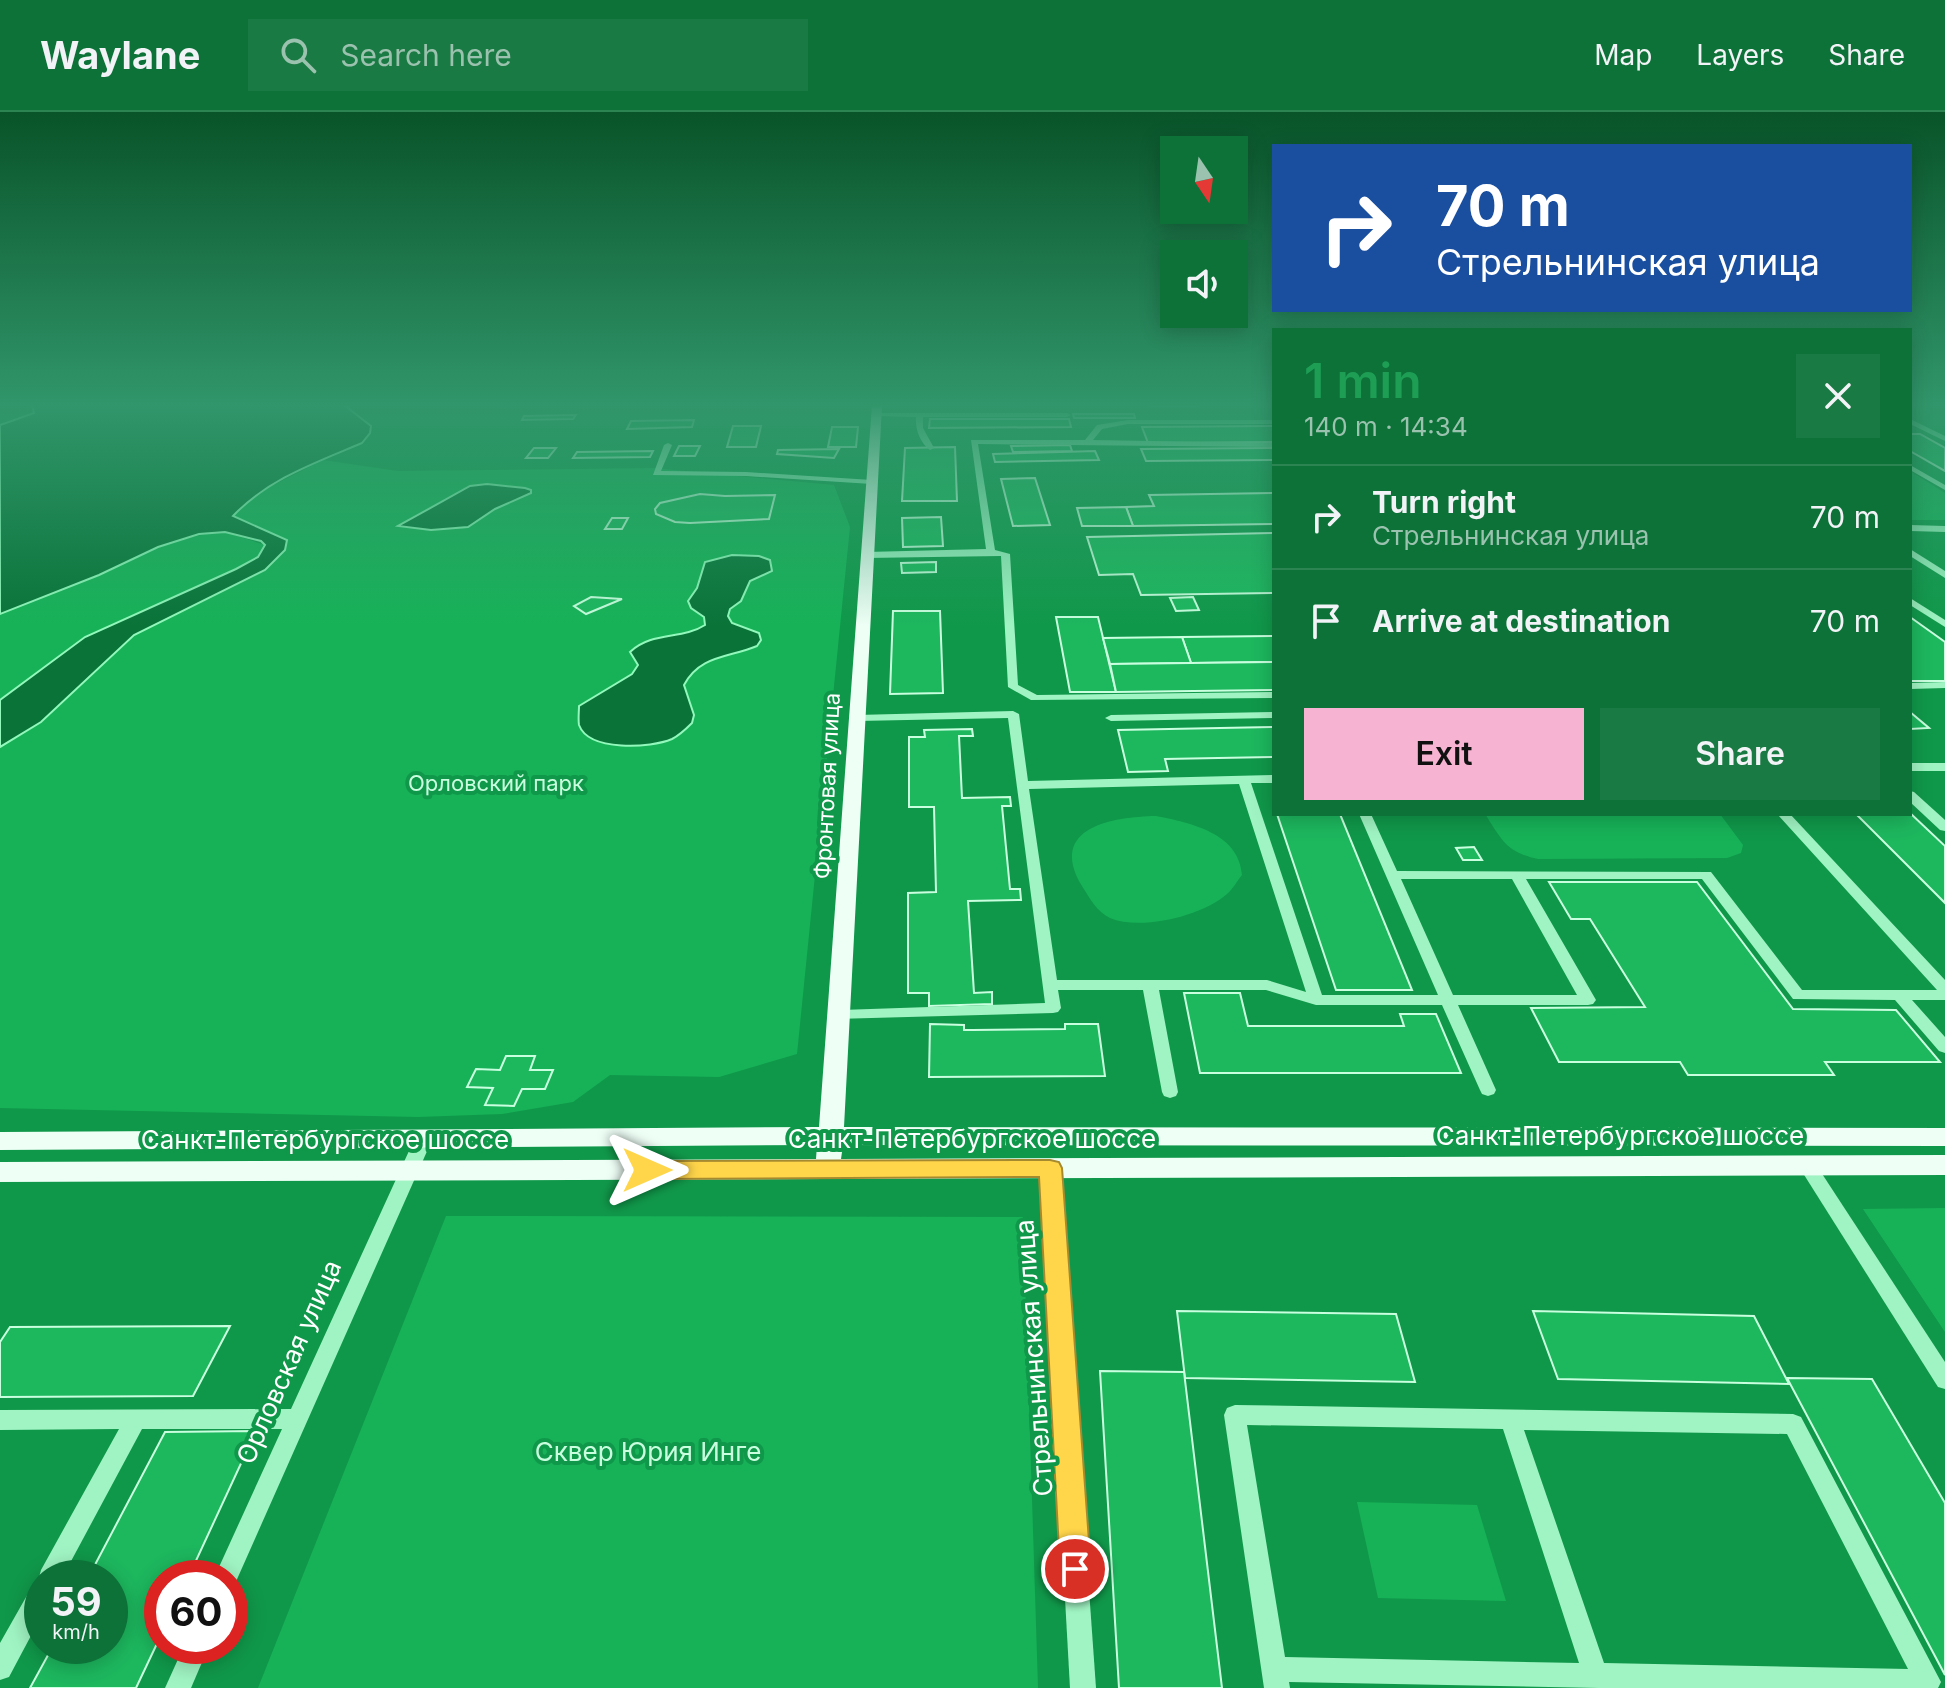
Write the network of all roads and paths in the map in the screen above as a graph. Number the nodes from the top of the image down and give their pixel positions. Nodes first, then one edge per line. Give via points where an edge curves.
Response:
1 (818, 479) edge
2 (872, 479) edge
3 (980, 479) edge
4 (872, 482) junction
5 (1912, 528) edge
6 (1945, 529) edge
7 (991, 552) junction
8 (1912, 553) edge
9 (866, 555) junction
10 (1945, 575) edge
11 (1912, 602) edge
12 (1945, 624) edge
13 (1945, 685) edge
14 (1912, 686) edge
15 (1272, 695) edge
16 (1272, 715) edge
17 (857, 718) junction
18 (1111, 718) dead end
19 (1912, 767) edge
20 (1945, 767) edge
21 (1272, 779) edge
22 (1244, 780) junction
23 (1022, 785) junction
24 (1912, 797) edge
25 (1366, 816) edge
26 (1785, 816) edge
27 (1945, 827) edge
28 (1393, 875) junction
29 (1517, 875) junction
30 (1050, 985) junction
31 (1150, 985) junction
32 (1945, 989) edge
33 (1899, 995) junction
34 (1945, 995) edge
35 (1316, 1000) junction
36 (1449, 1001) junction
37 (841, 1015) junction
38 (1945, 1047) edge
39 (1488, 1090) dead end
40 (1170, 1092) dead end
41 (832, 1137) junction
42 (1945, 1137) edge
43 (423, 1140) junction
44 (0, 1141) edge
45 (1807, 1165) junction
46 (1945, 1165) edge
47 (1050, 1168) junction
48 (828, 1169) junction
49 (408, 1171) junction
50 (0, 1172) edge
51 (1945, 1380) edge
52 (296, 1419) junction
53 (1510, 1419) junction
54 (0, 1420) edge
55 (136, 1420) junction
56 (59, 1560) edge
57 (234, 1560) edge
58 (24, 1616) edge
59 (9, 1636) edge
60 (189, 1664) edge
61 (0, 1668) edge
62 (1596, 1675) junction
63 (1276, 1678) edge
64 (1848, 1684) edge
65 (178, 1688) edge
66 (1083, 1688) edge

1 - 4 street
2 - 4 main road, Фронтовая улица
3 - 7 street
4 - 9 main road, Фронтовая улица
5 - 6 street
7 - 9 street
7 - 15 street via 1005,554 1013,687 1035,698
8 - 10 street
9 - 17 main road, Фронтовая улица
11 - 12 street
13 - 14 street
16 - 18 street
17 - 23 street via 1013,714
17 - 37 main road, Фронтовая улица
19 - 20 street
21 - 22 street
22 - 23 street
22 - 35 street
23 - 30 street
24 - 27 street
25 - 28 street
26 - 32 street
28 - 29 street
28 - 36 street
29 - 33 street via 1706,875 1798,995
29 - 36 street via 1588,1000
30 - 31 street
30 - 37 street via 1053,1008
31 - 35 street via 1267,985
31 - 40 street
33 - 34 street
33 - 38 street
35 - 36 street
36 - 39 street
37 - 41 main road, Фронтовая улица
41 - 42 main road, Санкт-Петербургское шоссе
41 - 43 main road, Санкт-Петербургское шоссе
41 - 48 main road, Фронтовая улица
43 - 44 main road, Санкт-Петербургское шоссе
43 - 49 street, Орловская улица
45 - 46 main road, Санкт-Петербургское шоссе
45 - 47 main road, Санкт-Петербургское шоссе
45 - 51 street
47 - 48 main road, Санкт-Петербургское шоссе
47 - 66 street, Стрельнинская улица
48 - 49 main road, Санкт-Петербургское шоссе
49 - 50 main road, Санкт-Петербургское шоссе
49 - 52 street, Орловская улица
52 - 55 street
52 - 57 street, Орловская улица
53 - 62 street
53 - 63 street via 1235,1415
53 - 64 street via 1793,1424 1928,1682
54 - 55 street
55 - 56 street
58 - 59 street
59 - 61 street
60 - 65 street
62 - 63 street
62 - 64 street

